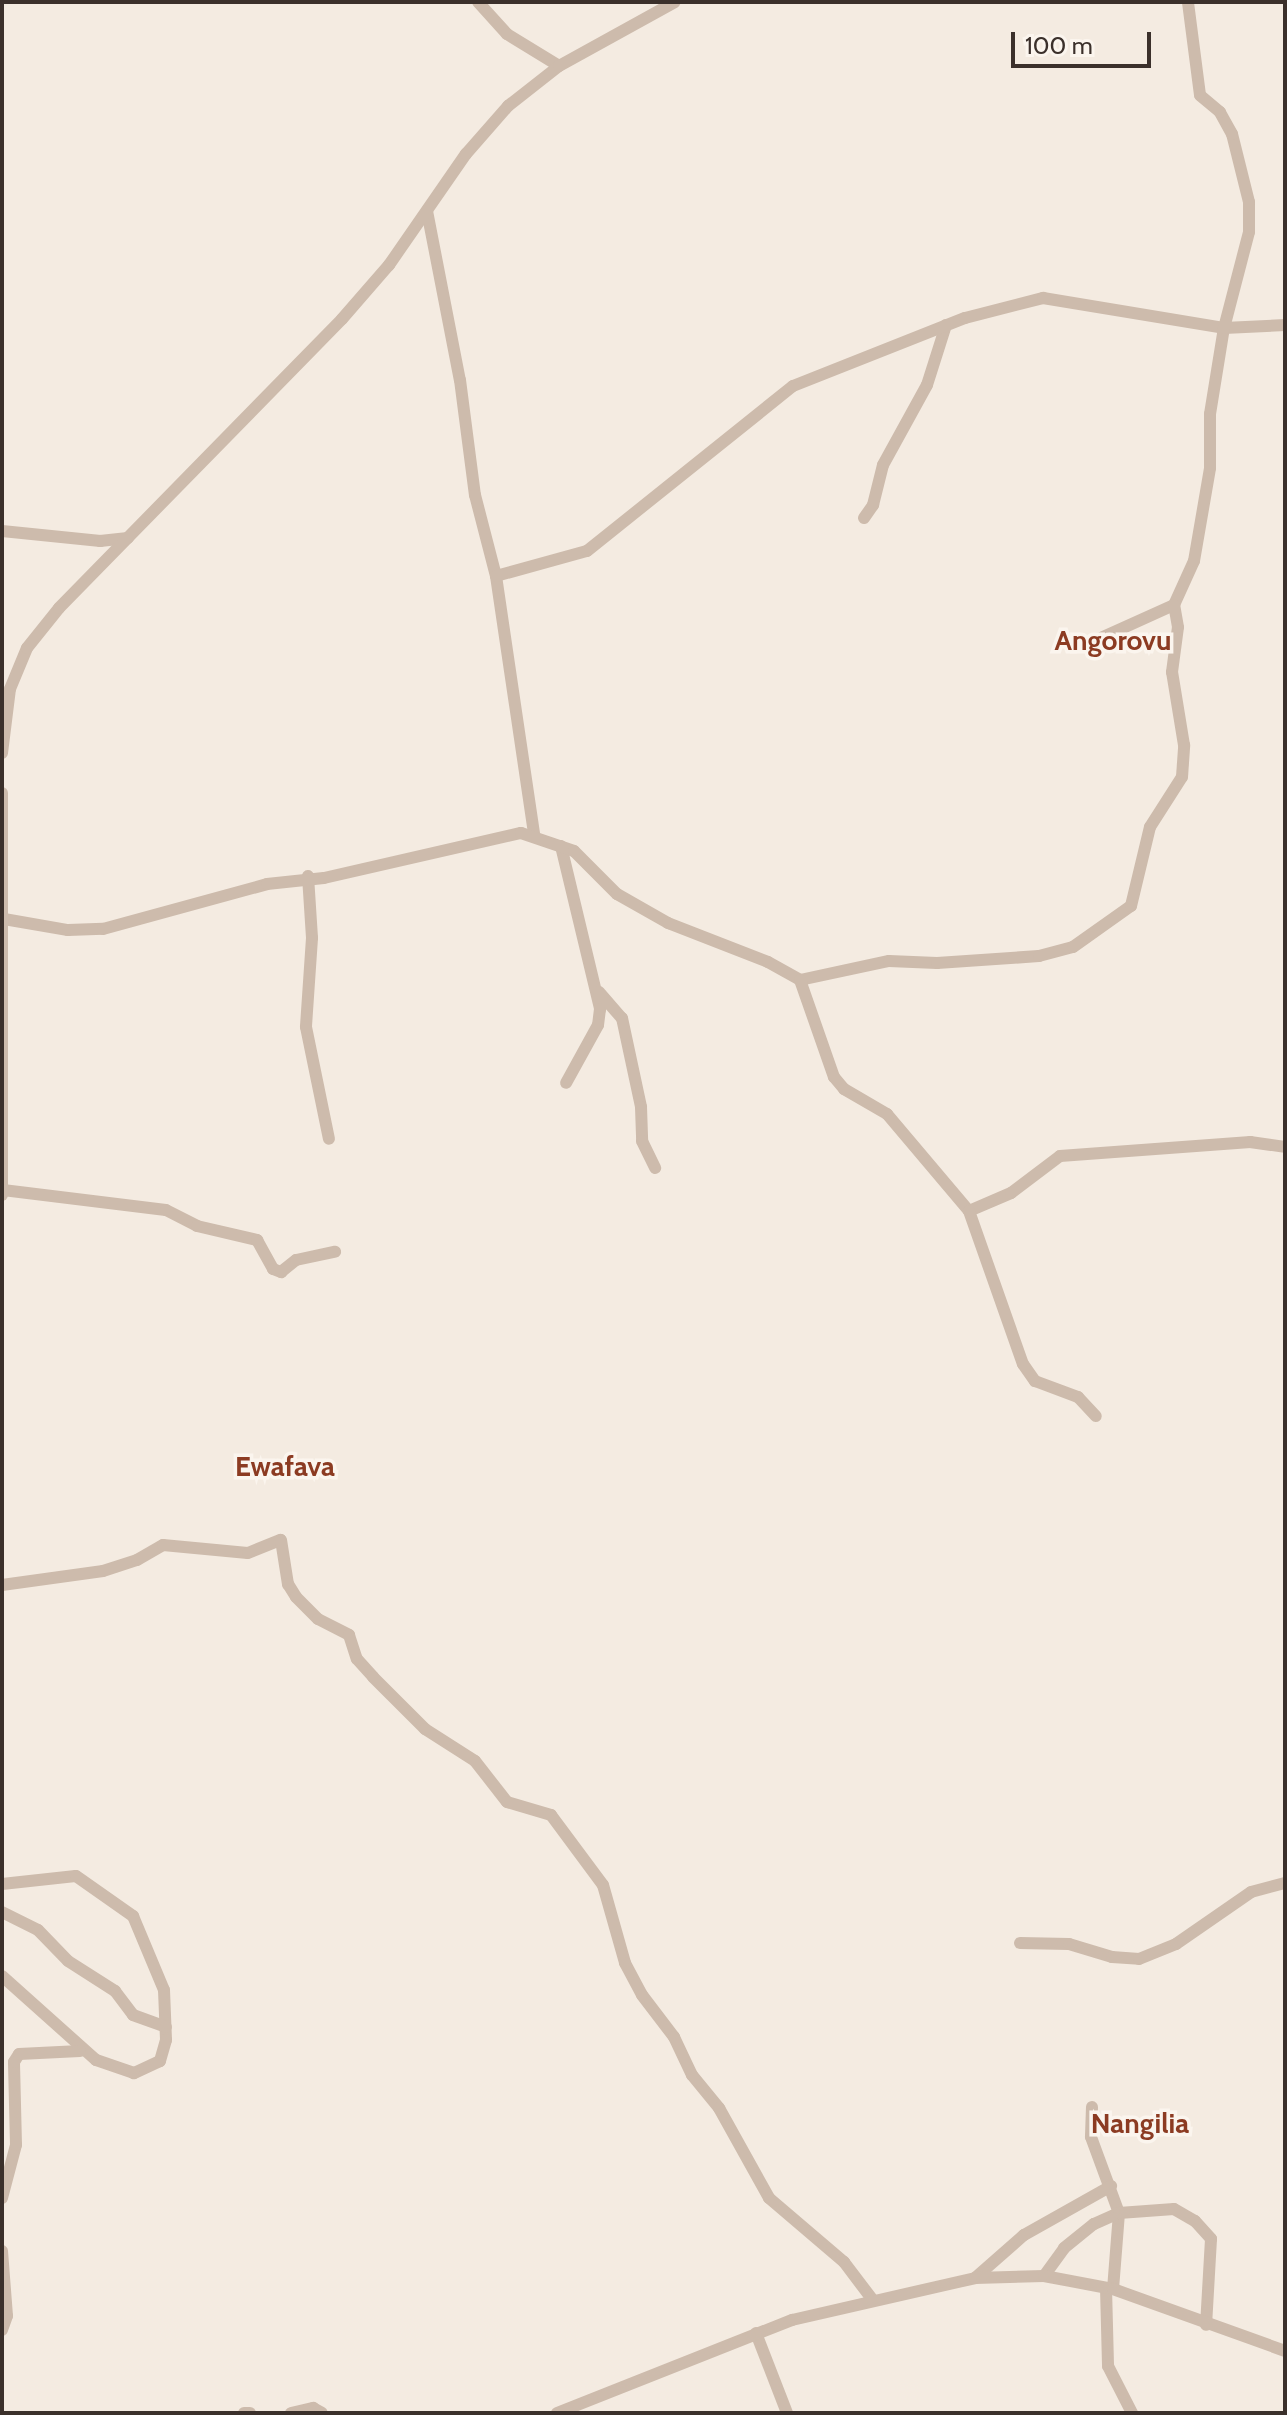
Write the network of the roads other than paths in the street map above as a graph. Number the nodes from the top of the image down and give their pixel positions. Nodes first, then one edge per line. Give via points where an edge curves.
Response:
1 (478, 2) edge
2 (675, 2) edge
3 (1188, 2) edge
4 (559, 66) junction
5 (427, 211) junction
6 (946, 325) junction
7 (1285, 325) edge
8 (1224, 328) junction
9 (864, 518) dead end
10 (2, 531) edge
11 (128, 538) junction
12 (496, 576) junction
13 (1174, 605) junction
14 (1103, 637) dead end
15 (2, 753) edge
16 (2, 793) edge
17 (534, 834) junction
18 (561, 846) junction
19 (308, 876) junction
20 (3, 879) edge
21 (4, 919) junction
22 (800, 980) junction
23 (599, 992) junction
24 (566, 1083) dead end
25 (329, 1139) dead end
26 (1285, 1147) edge
27 (655, 1168) dead end
28 (2, 1177) edge
29 (2, 1193) edge
30 (969, 1211) junction
31 (335, 1252) dead end
32 (1096, 1416) dead end
33 (2, 1585) edge
34 (1285, 1883) edge
35 (2, 1884) edge
36 (2, 1912) edge
37 (1020, 1943) dead end
38 (2, 1976) edge
39 (166, 2027) junction
40 (80, 2051) junction
41 (1092, 2107) dead end
42 (1111, 2186) junction
43 (2, 2198) edge
44 (1119, 2213) junction
45 (2, 2251) edge
46 (1044, 2276) junction
47 (975, 2278) junction
48 (1110, 2288) junction
49 (872, 2299) junction
50 (1206, 2325) junction
51 (2, 2330) edge
52 (756, 2333) junction
53 (1285, 2351) edge
54 (244, 2413) edge
55 (250, 2413) edge
56 (291, 2413) edge
57 (322, 2413) edge
58 (557, 2413) edge
59 (787, 2413) edge
60 (1132, 2413) edge

1 - 4 street via 507,34
2 - 4 street
3 - 8 street via 1200,95 1220,112 1232,134 1249,202 1249,232
4 - 5 street via 508,106
5 - 11 street via 342,319
5 - 12 street via 460,380 475,495
6 - 8 street via 1043,298
6 - 9 street via 927,385 883,465 873,505
6 - 12 street via 793,386 587,551
7 - 8 street
8 - 13 street via 1210,414 1210,468 1202,521 1194,561
10 - 11 street via 100,541
11 - 15 street via 27,648 10,689
12 - 17 street
13 - 14 street
13 - 22 street via 1178,627 1172,672 1184,745 1182,777 1150,827 1131,906 1123,916 1086,942 1039,956 889,961
16 - 20 street
17 - 18 street
17 - 19 street via 406,856 324,878
18 - 22 street via 587,860 626,900
18 - 23 street
19 - 21 street via 103,929 68,930
19 - 25 street via 312,938 306,1027
20 - 21 street
21 - 28 street
22 - 30 street via 834,1077 844,1089 887,1114
23 - 24 street via 600,1020
23 - 27 street via 622,1018 641,1107 642,1141
26 - 30 street via 1250,1142 1060,1156 1011,1193
28 - 29 street
29 - 31 street via 166,1210 197,1226 257,1240 273,1269 281,1272 296,1260
30 - 32 street via 1023,1364 1035,1381 1078,1397
33 - 49 street via 103,1571 163,1545 248,1553 281,1540 288,1584 296,1597 318,1619 349,1635 361,1664 419,1724 475,1761 512,1806 551,1815 603,1885 621,1953 642,1995 719,2108 769,2198 844,2262
34 - 37 street via 1251,1892 1176,1944 1139,1959 1069,1944
35 - 39 street via 76,1876 133,1916 142,1948 159,1974
36 - 39 street via 38,1930 68,1961 115,1991 133,2015
38 - 40 street via 53,2019
39 - 40 street via 160,2061 148,2071 114,2068
40 - 43 street via 19,2054 14,2062 16,2145
41 - 42 street via 1091,2137
42 - 44 street
42 - 47 street via 1024,2235
44 - 46 street via 1077,2236
44 - 48 street
44 - 50 street via 1174,2209 1208,2233
45 - 51 street via 7,2316
46 - 47 street
46 - 48 street
47 - 49 street
48 - 50 street
48 - 60 street via 1108,2366
49 - 52 street
50 - 53 street
52 - 58 street
52 - 59 street
54 - 55 street
56 - 57 street via 313,2408

